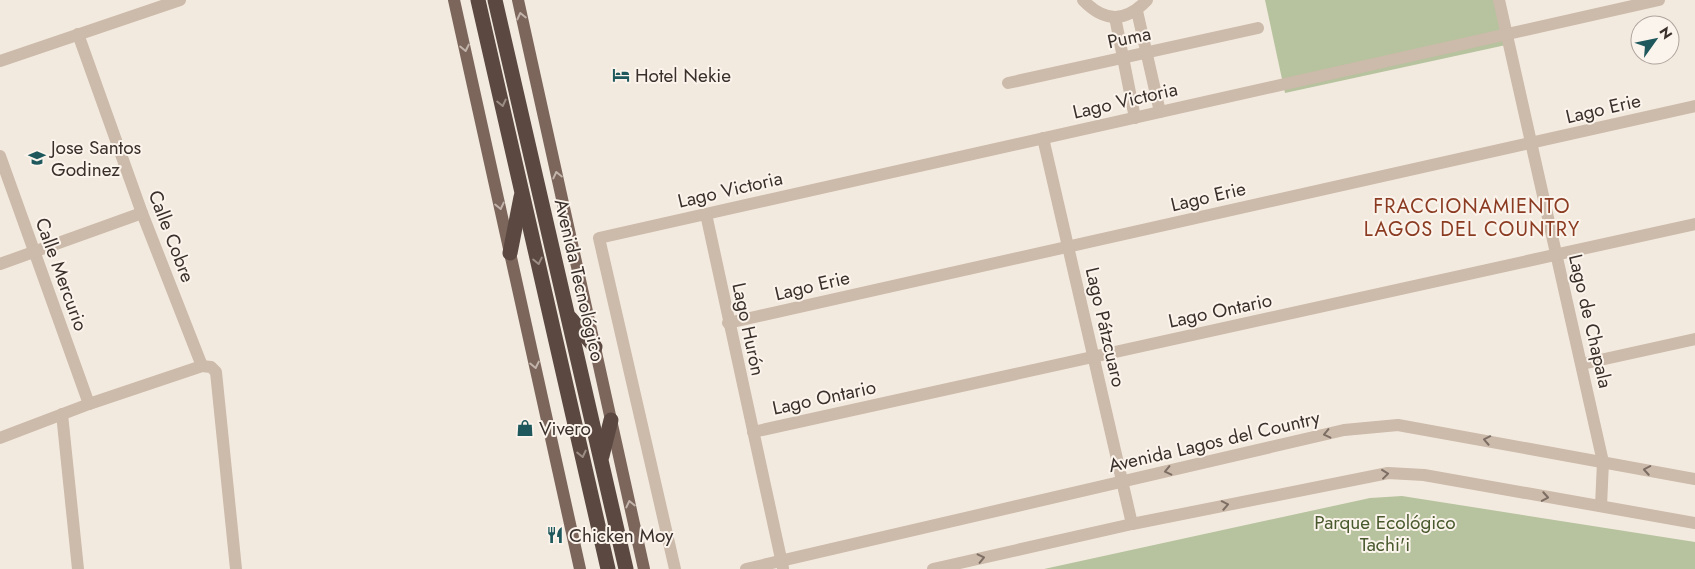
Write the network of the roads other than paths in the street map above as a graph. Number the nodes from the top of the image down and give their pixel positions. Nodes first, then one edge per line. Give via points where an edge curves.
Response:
1 (180, 0) edge
2 (454, 0) edge
3 (478, 0) edge
4 (495, 0) edge
5 (518, 0) edge
6 (1083, 0) edge
7 (1147, 0) edge
8 (1499, 0) edge
9 (1659, 0) edge
10 (1613, 5) edge
11 (1137, 11) junction
12 (1115, 17) junction
13 (1258, 28) dead end
14 (78, 34) junction
15 (1507, 34) junction
16 (1146, 53) junction
17 (1123, 58) junction
18 (0, 61) edge
19 (1008, 83) dead end
20 (1695, 106) edge
21 (1160, 112) junction
22 (1135, 118) junction
23 (1044, 138) junction
24 (1532, 143) junction
25 (0, 156) edge
26 (522, 190) junction
27 (142, 213) junction
28 (706, 214) junction
29 (1695, 224) edge
30 (599, 238) joint
31 (1068, 247) junction
32 (35, 252) junction
33 (510, 253) junction
34 (1556, 255) junction
35 (0, 264) edge
36 (568, 314) junction
37 (728, 323) junction
38 (1695, 339) edge
39 (595, 347) junction
40 (1094, 357) junction
41 (1582, 364) junction
42 (202, 366) junction
43 (89, 404) junction
44 (62, 414) junction
45 (611, 420) junction
46 (753, 432) junction
47 (0, 438) edge
48 (601, 457) junction
49 (1604, 462) junction
50 (1695, 478) edge
51 (1122, 482) junction
52 (1601, 506) junction
53 (1695, 523) edge
54 (1132, 524) junction
55 (782, 565) edge
56 (78, 569) edge
57 (236, 569) edge
58 (580, 569) edge
59 (608, 569) edge
60 (626, 569) edge
61 (644, 569) edge
62 (675, 569) edge
63 (746, 569) edge
64 (933, 569) edge

1 - 14 street
2 -> 33 main road
3 -> 26 highway, Avenida Tecnológico
4 - 36 highway, Avenida Tecnológico
39 -> 5 main road, Avenida Tecnológico
6 - 12 street via 1104,16
7 - 11 street
8 - 15 street, Lago de Chapala
9 - 10 street, Lago Victoria
10 - 15 street, Lago Victoria
11 - 12 street
11 - 16 street
12 - 17 street
13 - 16 street, Puma
14 - 18 street
14 - 27 street, Calle Cobre
15 - 21 street, Lago Victoria
15 - 24 street, Lago de Chapala
16 - 17 street, Puma
16 - 21 street
17 - 19 street, Puma
17 - 22 street
20 - 24 street, Lago Erie
21 - 22 street, Lago Victoria
22 - 23 street, Lago Victoria
23 - 28 street, Lago Victoria
23 - 31 street, Lago Pátzcuaro
24 - 31 street, Lago Erie
24 - 34 street, Lago de Chapala
25 - 32 street, Calle Mercurio
26 - 33 highway
26 -> 59 highway, Avenida Tecnológico
27 - 32 street
27 - 42 street, Calle Cobre
28 - 30 street, Lago Victoria
28 - 37 street, Lago Hurón
29 - 34 street, Lago Ontario
30 - 62 street, Avenida Tecnológico
31 - 37 street, Lago Erie
31 - 40 street, Lago Pátzcuaro
32 - 35 street
32 - 43 street, Calle Mercurio
33 -> 58 main road
34 - 40 street, Lago Ontario
34 - 41 street, Lago de Chapala
36 - 39 highway
36 - 48 highway, Avenida Tecnológico
37 - 46 street, Lago Hurón
38 - 41 street
39 - 45 main road, Avenida Tecnológico
40 - 46 street, Lago Ontario
40 - 51 street, Lago Pátzcuaro
41 - 49 street, Lago de Chapala
42 - 43 street
42 - 57 street via 211,367 216,372
43 - 44 street
44 - 47 street
44 - 56 street
45 - 48 highway
61 -> 45 main road, Avenida Tecnológico
46 - 55 street, Lago Hurón
48 - 60 highway, Avenida Tecnológico
50 -> 49 street, Avenida Lagos del Country
49 -> 51 street, Avenida Lagos del Country via 1398,425 1344,430
49 - 52 street, Lago de Chapala
51 - 54 street, Lago Pátzcuaro
51 - 55 street, Avenida Lagos del Country
52 - 53 street
54 -> 52 street via 1388,473 1424,475
64 -> 54 street
55 - 63 street, Avenida Lagos del Country

